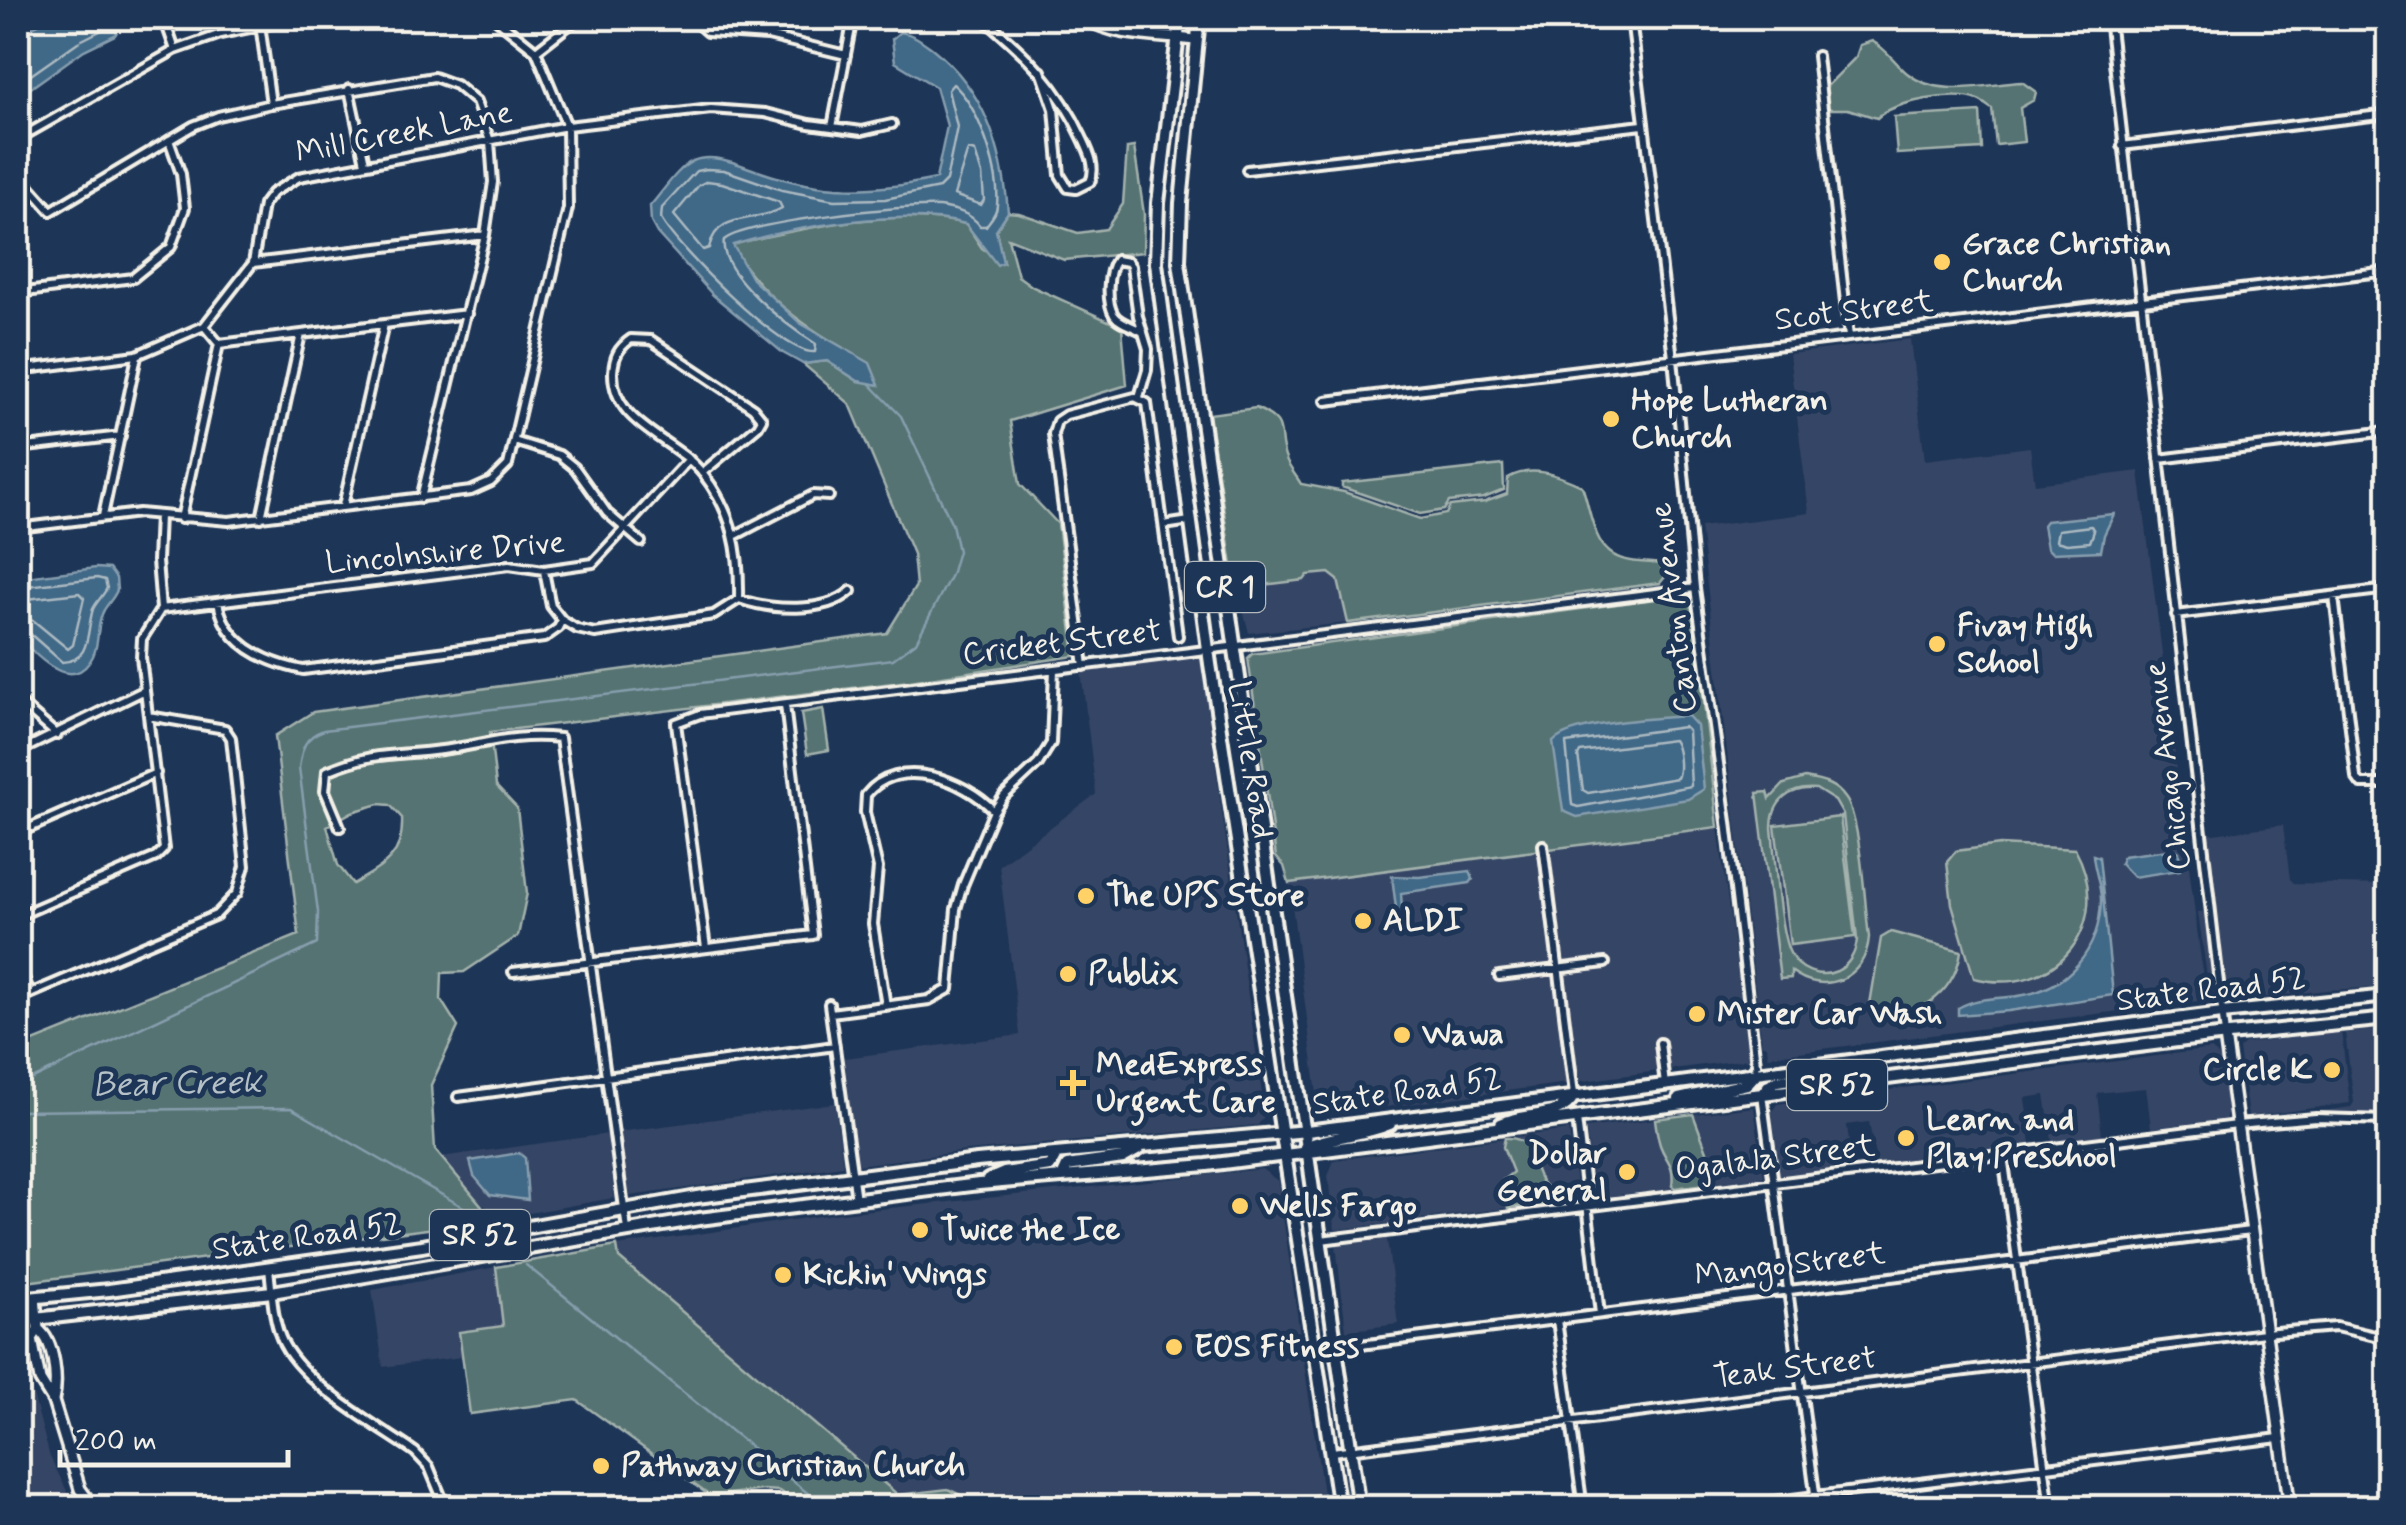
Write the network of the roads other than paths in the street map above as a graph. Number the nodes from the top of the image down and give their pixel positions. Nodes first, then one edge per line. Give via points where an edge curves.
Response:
1 (164, 18) edge
2 (300, 18) edge
3 (495, 18) edge
4 (578, 18) edge
5 (691, 18) edge
6 (768, 18) edge
7 (853, 18) edge
8 (982, 18) edge
9 (1084, 18) edge
10 (1180, 18) edge
11 (1199, 18) edge
12 (1631, 18) edge
13 (2109, 18) edge
14 (260, 24) junction
15 (768, 36) junction
16 (1179, 38) junction
17 (1196, 40) junction
18 (175, 50) junction
19 (536, 51) junction
20 (846, 55) junction
21 (1817, 56) dead end
22 (1041, 71) junction
23 (349, 89) junction
24 (270, 104) junction
25 (2388, 114) edge
26 (892, 124) dead end
27 (567, 126) junction
28 (1644, 126) junction
29 (832, 127) junction
30 (18, 139) edge
31 (170, 140) junction
32 (490, 142) junction
33 (2122, 146) junction
34 (365, 163) junction
35 (1247, 170) dead end
36 (18, 174) edge
37 (485, 235) junction
38 (252, 263) junction
39 (2388, 271) edge
40 (18, 293) edge
41 (2141, 301) junction
42 (466, 314) junction
43 (384, 324) junction
44 (204, 326) junction
45 (1142, 332) junction
46 (301, 334) junction
47 (1849, 337) junction
48 (220, 344) junction
49 (137, 355) junction
50 (1673, 358) junction
51 (18, 370) edge
52 (1139, 398) junction
53 (1326, 401) dead end
54 (2388, 432) edge
55 (121, 436) junction
56 (514, 441) junction
57 (18, 448) edge
58 (2159, 459) junction
59 (689, 460) junction
60 (702, 473) junction
61 (829, 496) dead end
62 (421, 498) junction
63 (343, 506) junction
64 (159, 515) junction
65 (103, 516) junction
66 (261, 518) junction
67 (182, 519) junction
68 (1190, 521) junction
69 (1164, 525) junction
70 (18, 528) edge
71 (626, 529) junction
72 (734, 536) junction
73 (641, 542) dead end
74 (544, 570) junction
75 (1695, 588) junction
76 (2388, 589) edge
77 (852, 591) dead end
78 (2334, 596) junction
79 (739, 599) junction
80 (218, 602) junction
81 (162, 610) junction
82 (2176, 615) junction
83 (562, 620) junction
84 (1178, 636) dead end
85 (1234, 647) junction
86 (1208, 651) junction
87 (1084, 666) junction
88 (1054, 670) junction
89 (144, 690) junction
90 (18, 702) edge
91 (785, 705) junction
92 (148, 716) junction
93 (57, 735) junction
94 (18, 752) edge
95 (156, 773) junction
96 (2388, 784) edge
97 (994, 811) junction
98 (340, 826) dead end
99 (18, 832) edge
100 (1543, 845) dead end
101 (18, 916) edge
102 (706, 948) junction
103 (18, 962) edge
104 (590, 962) junction
105 (1604, 963) dead end
106 (1558, 968) junction
107 (512, 972) dead end
108 (1499, 976) dead end
109 (30, 994) junction
110 (2388, 996) edge
111 (18, 999) edge
112 (886, 1006) junction
113 (2222, 1013) junction
114 (2388, 1019) edge
115 (2226, 1036) junction
116 (1660, 1043) dead end
117 (835, 1046) junction
118 (1868, 1059) junction
119 (1757, 1073) junction
120 (606, 1077) junction
121 (1665, 1084) junction
122 (1762, 1094) junction
123 (1574, 1096) junction
124 (458, 1097) dead end
125 (1644, 1109) junction
126 (1599, 1115) junction
127 (1404, 1118) junction
128 (1577, 1118) junction
129 (2388, 1120) edge
130 (2237, 1125) junction
131 (1492, 1129) junction
132 (1308, 1131) junction
133 (1283, 1134) junction
134 (1140, 1148) junction
135 (1310, 1149) junction
136 (1056, 1154) junction
137 (2003, 1155) junction
138 (1286, 1156) junction
139 (1062, 1177) junction
140 (853, 1178) junction
141 (1774, 1183) junction
142 (984, 1184) junction
143 (856, 1200) junction
144 (1588, 1207) junction
145 (624, 1208) junction
146 (626, 1230) junction
147 (2250, 1231) junction
148 (1320, 1240) junction
149 (2017, 1261) junction
150 (269, 1269) junction
151 (1788, 1290) junction
152 (272, 1292) junction
153 (18, 1298) edge
154 (35, 1298) junction
155 (1600, 1314) junction
156 (1558, 1320) junction
157 (18, 1321) edge
158 (38, 1324) junction
159 (2264, 1334) junction
160 (2388, 1339) edge
161 (1337, 1348) junction
162 (2031, 1363) junction
163 (1802, 1392) junction
164 (1571, 1422) junction
165 (2279, 1438) junction
166 (1351, 1450) junction
167 (1332, 1452) junction
168 (2045, 1467) junction
169 (1815, 1496) junction
170 (94, 1508) edge
171 (446, 1508) edge
172 (1339, 1508) edge
173 (1359, 1508) edge
174 (1583, 1508) edge
175 (1719, 1508) edge
176 (1817, 1508) edge
177 (2050, 1508) edge
178 (2290, 1508) edge

1 - 18 street
2 - 14 street
3 - 19 street
4 - 19 street
5 - 15 street via 707,32
6 - 15 street
7 - 20 street
8 - 22 street
9 - 16 street via 1132,34
10 - 16 main road, Little Road / CR 1
11 - 17 main road, Little Road / CR 1
12 - 28 street, Canton Avenue
13 - 33 street, Chicago Avenue
14 - 18 street
14 - 24 street
15 - 20 street
16 - 17 street
16 - 68 main road, Little Road / CR 1 via 1156,263
17 - 85 main road, Little Road / CR 1 via 1180,262
18 - 30 street
19 - 27 street
20 - 29 street
21 - 47 street
22 - 22 street via 1054,110 1060,175 1068,188 1082,188 1094,174 1088,150
23 - 24 street
23 - 32 street via 434,77 476,102
23 - 34 street
24 - 31 street via 218,116
25 - 33 street
26 - 29 street, Mill Creek Lane via 862,131
27 - 29 street, Mill Creek Lane via 711,109
27 - 32 street, Mill Creek Lane
27 - 56 street via 568,208
28 - 35 street
28 - 50 street, Canton Avenue
31 - 36 street via 51,211
31 - 40 street via 186,208 172,247 133,278
32 - 34 street, Mill Creek Lane
32 - 37 street via 493,182
33 - 41 street, Chicago Avenue
34 - 38 street, Mill Creek Lane via 299,177 272,193
37 - 38 street
37 - 42 street
38 - 44 street, Mill Creek Lane
39 - 41 street, Scot Street
41 - 47 street, Scot Street
41 - 58 street, Chicago Avenue
42 - 43 street
42 - 62 street
43 - 46 street
43 - 63 street
44 - 48 street
44 - 49 street, Mill Creek Lane
45 - 45 street via 1131,266 1116,260 1109,281 1113,312
45 - 52 street via 1148,359
46 - 48 street
46 - 66 street
47 - 50 street, Scot Street
48 - 67 street
49 - 51 street, Mill Creek Lane
49 - 55 street
50 - 53 street, Scot Street
50 - 75 street, Canton Avenue
52 - 69 street via 1149,409
52 - 87 street via 1066,415 1054,426
54 - 58 street
55 - 57 street
55 - 65 street
56 - 62 street via 508,465 491,482
56 - 71 street via 560,456
58 - 82 street, Chicago Avenue
59 - 60 street
59 - 60 street via 621,404 614,368 626,342 651,340 762,419
59 - 71 street, Lincolnshire Drive
60 - 72 street
61 - 72 street via 813,495
62 - 63 street
63 - 66 street
64 - 65 street
64 - 67 street
64 - 81 street
65 - 70 street
66 - 67 street
68 - 69 street
68 - 86 main road, Little Road / CR 1
69 - 84 street
71 - 73 street
71 - 74 street, Lincolnshire Drive via 593,562
72 - 79 street
74 - 80 street, Lincolnshire Drive via 509,566
74 - 83 street via 551,606
75 - 85 street, Cricket Street
75 - 119 street, Canton Avenue
76 - 78 street
77 - 79 street via 841,600 786,608
78 - 82 street
78 - 96 street via 2356,777 2363,785
79 - 83 street via 714,616 594,633
80 - 81 street, Lincolnshire Drive
80 - 83 street via 229,633 257,655 302,670 544,638
81 - 89 street via 142,639
82 - 113 street, Chicago Avenue
85 - 86 street, Cricket Street
85 - 132 main road, Little Road / CR 1
86 - 87 street, Cricket Street
86 - 133 main road, Little Road / CR 1
87 - 88 street, Cricket Street
88 - 91 street, Cricket Street
88 - 97 street via 1051,742
89 - 92 street
89 - 93 street
90 - 93 street
91 - 102 street, Cricket Street via 727,709 676,723
91 - 102 street via 813,935
92 - 95 street
92 - 109 street via 225,728 231,738 245,850 238,893 216,915
93 - 94 street
95 - 99 street
95 - 101 street via 164,849 156,858
97 - 112 street via 962,885 950,989 930,1000
97 - 112 street via 980,796 917,772 878,782 866,795 878,868 873,924
98 - 104 street via 325,791 327,771 359,757 511,736 560,738
100 - 106 street
102 - 104 street
103 - 109 street
104 - 107 street
104 - 120 street
105 - 106 street
106 - 108 street
106 - 123 street
109 - 111 street
110 - 113 main road, State Road 52 / SR 52
112 - 117 street via 830,1009
113 - 115 street, Chicago Avenue
113 - 118 main road, State Road 52 / SR 52
114 - 115 main road, State Road 52 / SR 52
115 - 122 main road, State Road 52 / SR 52
115 - 130 street, Chicago Avenue
116 - 121 street
117 - 120 street
117 - 140 street
118 - 119 main road, State Road 52 / SR 52
118 - 122 main road via 1853,1070 1777,1082
119 - 121 main road, State Road 52 / SR 52
119 - 125 main road via 1747,1084
120 - 124 street
120 - 145 street
121 - 123 main road, State Road 52 / SR 52
122 - 125 main road, State Road 52 / SR 52
122 - 141 street
123 - 126 main road
123 - 127 main road, State Road 52 / SR 52
123 - 131 main road via 1558,1110
125 - 126 main road, State Road 52 / SR 52
126 - 128 main road, State Road 52 / SR 52
127 - 132 main road, State Road 52 / SR 52
127 - 135 main road via 1375,1131 1324,1139
128 - 131 main road, State Road 52 / SR 52
128 - 144 street
129 - 130 street, Ogalala Street
130 - 137 street, Ogalala Street
130 - 147 street, Chicago Avenue
131 - 135 main road, State Road 52 / SR 52
132 - 133 main road, State Road 52 / SR 52
132 - 135 main road, Little Road / CR 1
133 - 134 main road, State Road 52 / SR 52
133 - 138 main road, Little Road / CR 1
134 - 136 main road, State Road 52 / SR 52
134 - 139 main road via 1124,1158 1066,1166
135 - 138 main road, State Road 52 / SR 52
135 - 148 main road, Little Road / CR 1
136 - 140 main road, State Road 52 / SR 52
136 - 142 main road via 1050,1166
137 - 141 street, Ogalala Street
137 - 149 street
138 - 139 main road, State Road 52 / SR 52
138 - 167 main road, Little Road / CR 1
139 - 142 main road, State Road 52 / SR 52
140 - 143 street
140 - 145 main road, State Road 52 / SR 52
141 - 144 street, Ogalala Street
141 - 151 street
142 - 143 main road, State Road 52 / SR 52
143 - 146 main road, State Road 52 / SR 52
144 - 148 street, Ogalala Street
144 - 155 street
145 - 146 street
145 - 150 main road, State Road 52 / SR 52
146 - 152 main road, State Road 52 / SR 52
147 - 149 street, Mango Street
147 - 159 street, Chicago Avenue
148 - 161 main road, Little Road / CR 1
149 - 151 street, Mango Street
149 - 162 street
150 - 152 street
150 - 154 main road, State Road 52 / SR 52
151 - 155 street, Mango Street
151 - 163 street
152 - 158 main road, State Road 52 / SR 52
152 - 171 street via 282,1341 307,1375 415,1452
153 - 154 main road, State Road 52 / SR 52
154 - 158 street
155 - 156 street, Mango Street
156 - 161 street, Mango Street
156 - 164 street
157 - 158 main road, State Road 52 / SR 52
158 - 170 street via 51,1356 64,1445
159 - 160 street, Teak Street via 2336,1327
159 - 162 street, Teak Street
159 - 165 street, Chicago Avenue
161 - 166 main road, Little Road / CR 1
162 - 163 street, Teak Street
162 - 168 street
163 - 164 street, Teak Street
163 - 169 street
164 - 166 street, Teak Street
164 - 174 street
165 - 168 street
165 - 178 street, Chicago Avenue
166 - 167 street, Teak Street
166 - 173 main road, Little Road / CR 1
167 - 172 main road, Little Road / CR 1
168 - 169 street
168 - 177 street
169 - 175 street
169 - 176 street

